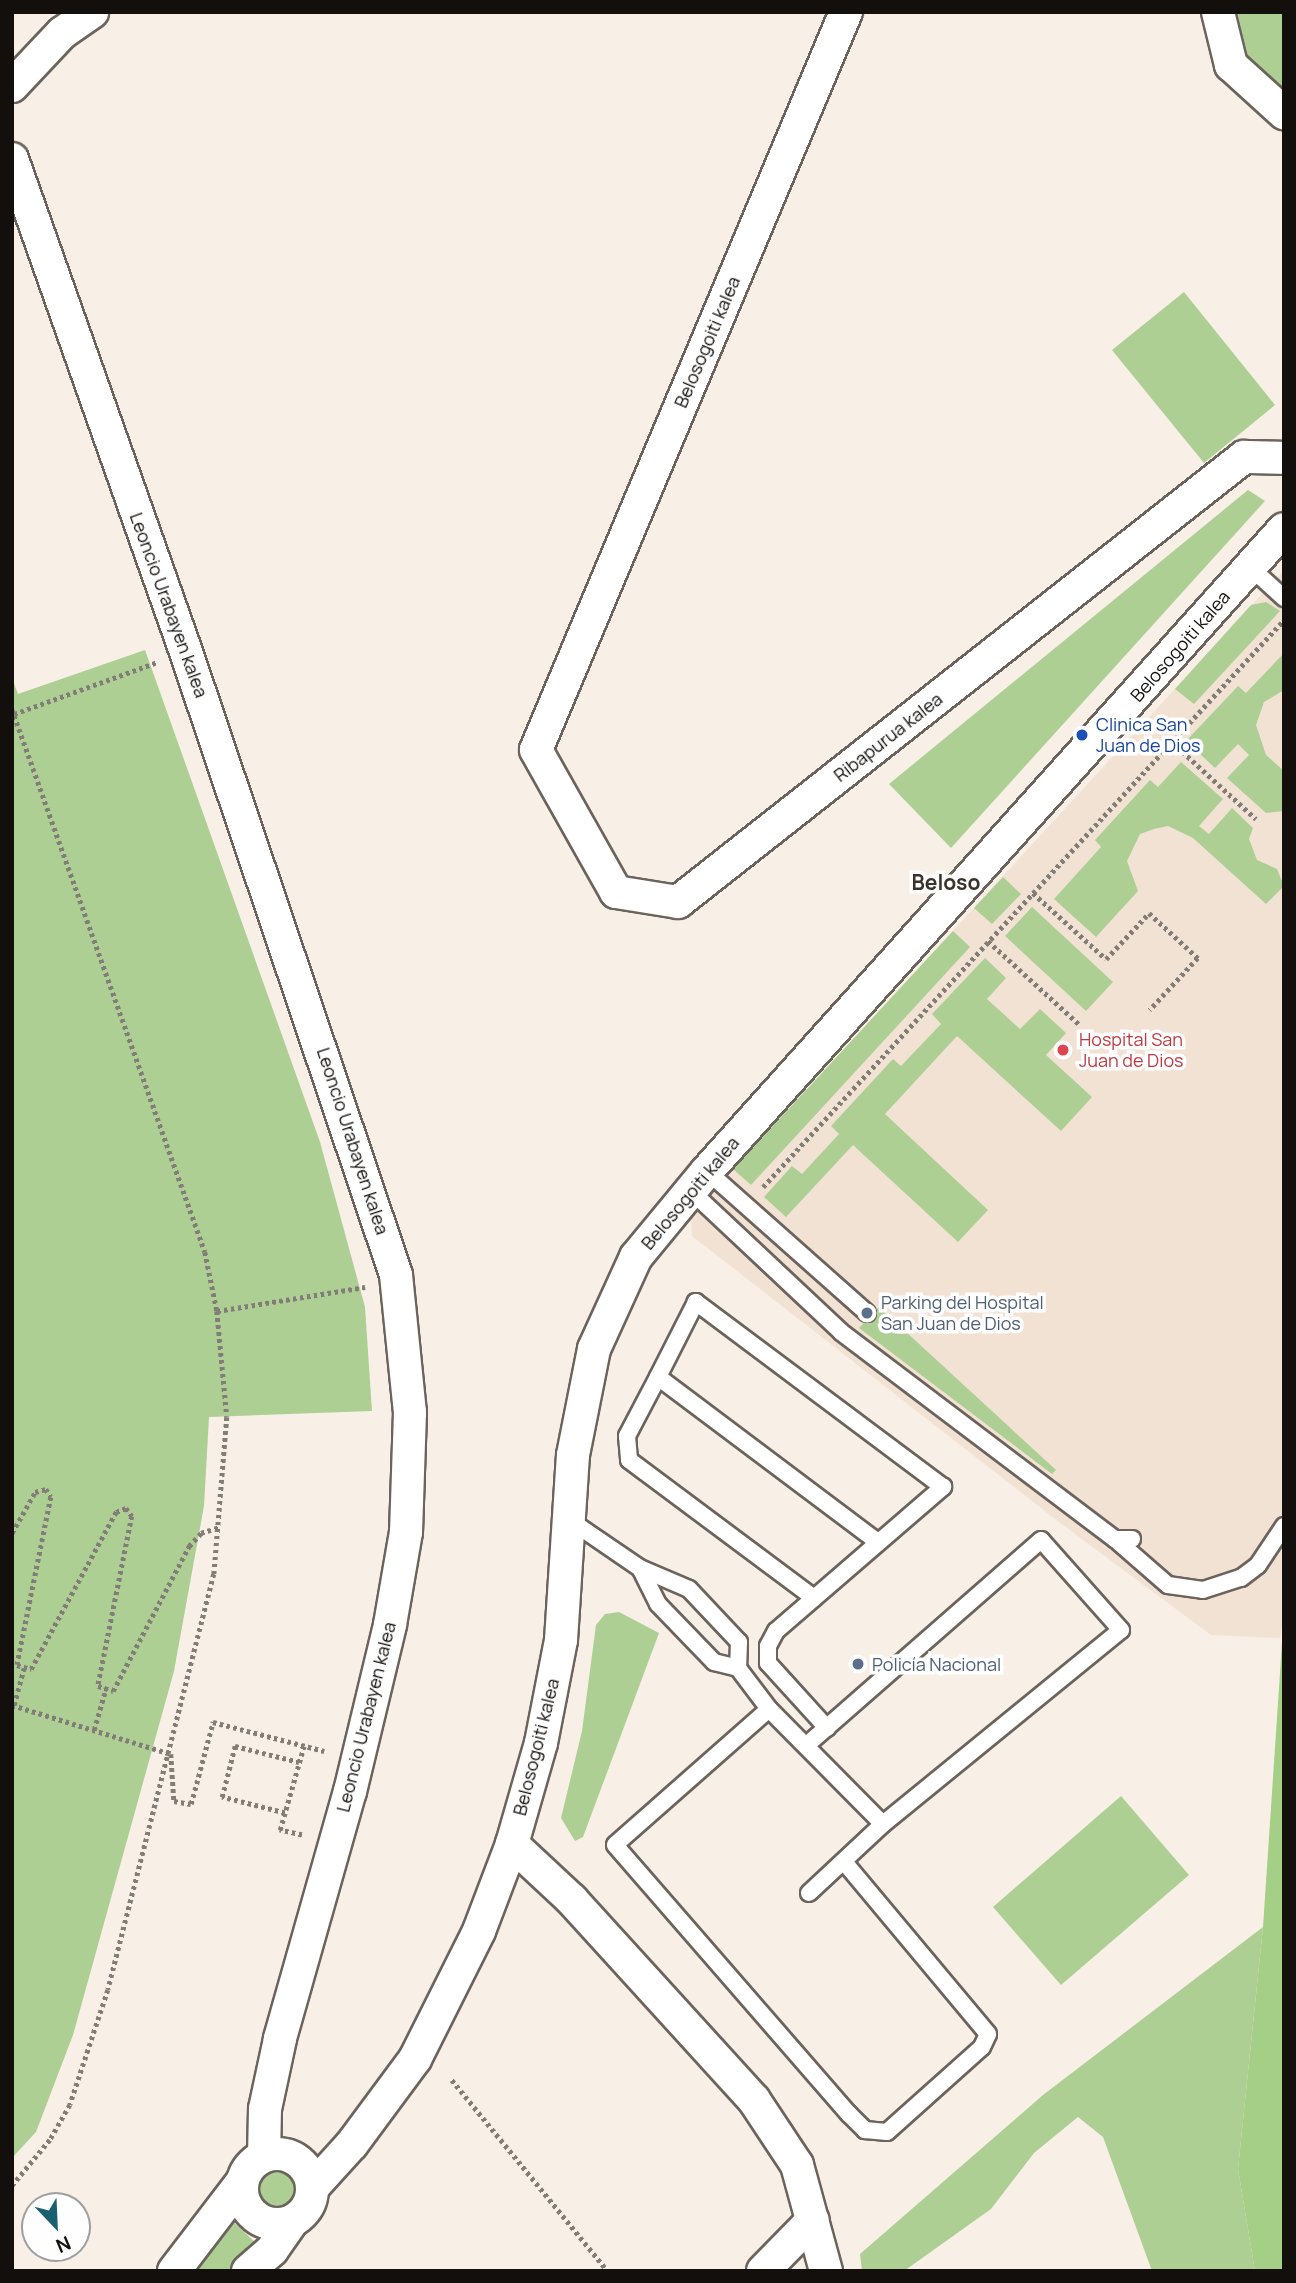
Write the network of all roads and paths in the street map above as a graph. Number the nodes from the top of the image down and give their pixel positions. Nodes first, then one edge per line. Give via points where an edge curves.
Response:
1 (92, 12) edge
2 (846, 12) edge
3 (1218, 12) edge
4 (12, 86) edge
5 (1284, 113) edge
6 (12, 159) edge
7 (1284, 458) edge
8 (1284, 529) edge
9 (1250, 568) junction
10 (1284, 598) edge
11 (1284, 621) edge
12 (158, 661) dead end
13 (13, 712) edge
14 (1172, 742) junction
15 (536, 750) joint
16 (1256, 819) dead end
17 (1033, 893) junction
18 (988, 941) junction
19 (1150, 1010) dead end
20 (1080, 1025) dead end
21 (699, 1180) junction
22 (761, 1189) dead end
23 (369, 1287) dead end
24 (217, 1311) junction
25 (867, 1313) dead end
26 (658, 1377) junction
27 (570, 1521) junction
28 (1284, 1526) edge
29 (220, 1527) junction
30 (12, 1532) edge
31 (1115, 1539) junction
32 (1132, 1539) dead end
33 (878, 1542) junction
34 (640, 1568) junction
35 (814, 1598) junction
36 (24, 1667) junction
37 (738, 1668) junction
38 (106, 1688) junction
39 (13, 1705) edge
40 (769, 1709) junction
41 (827, 1728) junction
42 (94, 1730) junction
43 (807, 1745) junction
44 (304, 1746) junction
45 (324, 1751) dead end
46 (171, 1754) junction
47 (299, 1762) junction
48 (285, 1813) junction
49 (883, 1824) junction
50 (302, 1835) dead end
51 (512, 1844) junction
52 (844, 1862) junction
53 (809, 1893) dead end
54 (452, 2080) dead end
55 (264, 2156) junction
56 (242, 2182) junction
57 (12, 2186) edge
58 (313, 2187) junction
59 (813, 2220) junction
60 (292, 2221) junction
61 (174, 2271) edge
62 (248, 2271) edge
63 (608, 2271) edge
64 (763, 2271) edge
65 (826, 2271) edge

1 - 4 street via 62,33
2 - 15 street, Belosogoiti kalea
3 - 5 street via 1231,65
6 - 55 street, Leoncio Urabayen kalea via 186,652 396,1275 410,1412 406,1532 390,1625 350,1791 280,2039 265,2109
7 - 15 street, Ribapurua kalea via 1244,457 678,902 616,892
8 - 9 street, Belosogoiti kalea
9 - 10 lane
9 - 21 street, Belosogoiti kalea
11 - 14 path
12 - 13 path
13 - 24 path via 170,1149 205,1252
14 - 16 path
14 - 17 path
17 - 18 path
17 - 19 path via 1106,959 1149,913 1198,958
18 - 20 path
18 - 22 path
21 - 25 lane
21 - 27 street, Belosogoiti kalea via 636,1257 594,1349 573,1455
21 - 31 lane via 841,1332
23 - 24 path
24 - 29 path via 227,1417
26 - 33 lane
26 - 33 lane via 696,1302 943,1487
26 - 35 lane via 627,1436 629,1460
27 - 34 lane
27 - 51 street, Belosogoiti kalea via 561,1640 541,1743
28 - 31 lane via 1258,1565 1241,1578 1203,1590 1168,1585
29 - 38 path via 201,1533 189,1546 113,1691
29 - 46 path via 214,1574
30 - 36 path via 34,1492 46,1489 51,1497 18,1665
31 - 32 lane
33 - 35 lane
34 - 37 lane via 658,1604 714,1662
34 - 37 lane via 689,1590 716,1615 738,1642
35 - 41 lane via 776,1631 768,1646 768,1663
36 - 38 path via 31,1669 116,1512 127,1508 132,1516 98,1686
36 - 39 path
37 - 40 lane
38 - 42 path
39 - 42 path
40 - 43 lane
40 - 52 lane via 615,1845 849,2115 865,2130 887,2132 982,2047 988,2034
41 - 43 lane
41 - 49 lane via 1041,1540 1121,1630
42 - 46 path
43 - 49 lane
44 - 45 path
44 - 46 path via 213,1722 191,1804 174,1801
44 - 47 path
46 - 57 path via 108,1990 70,2105 50,2140
47 - 48 path
47 - 48 path via 235,1746 222,1797
48 - 50 path via 280,1829
49 - 52 lane
51 - 58 street via 479,1931 415,2059 352,2144
51 - 59 street via 572,1900 754,2100 797,2165
52 - 53 lane
54 - 63 path
55 - 56 street via 248,2168
55 - 58 street via 296,2158 309,2173
56 - 60 street via 243,2199 253,2214 271,2224
56 - 61 street
58 - 60 street via 306,2208
59 - 64 street
59 - 65 street
60 - 62 street via 272,2250

